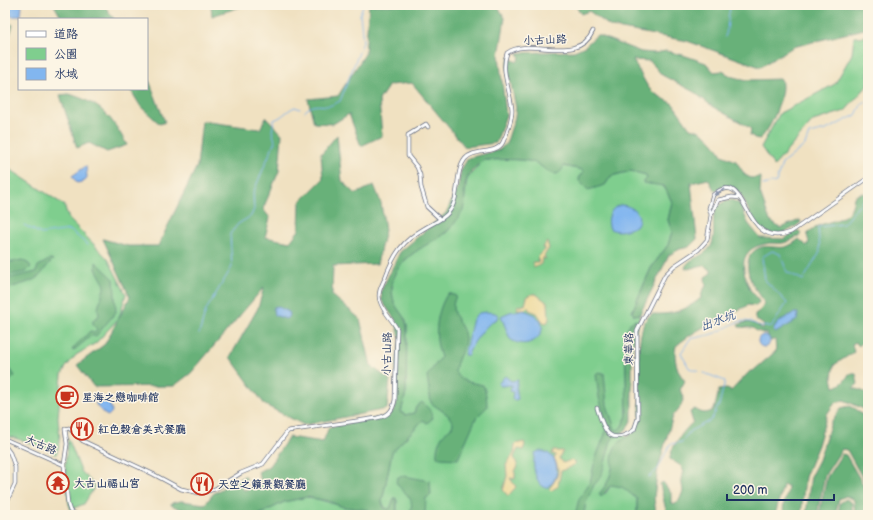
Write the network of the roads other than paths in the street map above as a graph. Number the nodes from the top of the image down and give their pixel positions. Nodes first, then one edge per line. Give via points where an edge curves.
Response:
1 (594, 30) dead end
2 (428, 127) dead end
3 (868, 178) edge
4 (740, 198) junction
5 (711, 214) junction
6 (440, 219) junction
7 (597, 408) dead end
8 (5, 440) edge
9 (5, 446) edge
10 (64, 465) junction
11 (5, 515) edge
12 (78, 515) edge

1 - 6 street, 小古山路 via 588,41 574,48 524,49 507,53 505,67 512,112 503,142 496,148 479,152 465,160 454,206
2 - 6 street via 426,124 408,135 408,156 420,175 427,207
3 - 4 street via 782,236 762,232
4 - 5 street, 東華路 via 718,200
4 -> 5 street, 東華路 via 731,190 718,191 710,201
5 - 7 street, 東華路 via 707,240 698,250 664,275 637,331 638,418 634,430 620,437 610,436 604,430
6 - 10 street, 小古山路 via 413,235 397,251 379,292 384,312 397,329 398,343 394,408 384,416 288,431 263,464 241,473 215,489 200,493 181,490 83,441 69,428 66,429
8 - 10 street, 大古路
9 - 11 street via 15,466 15,484 7,501
10 - 12 street, 大古路 via 68,505 70,511

